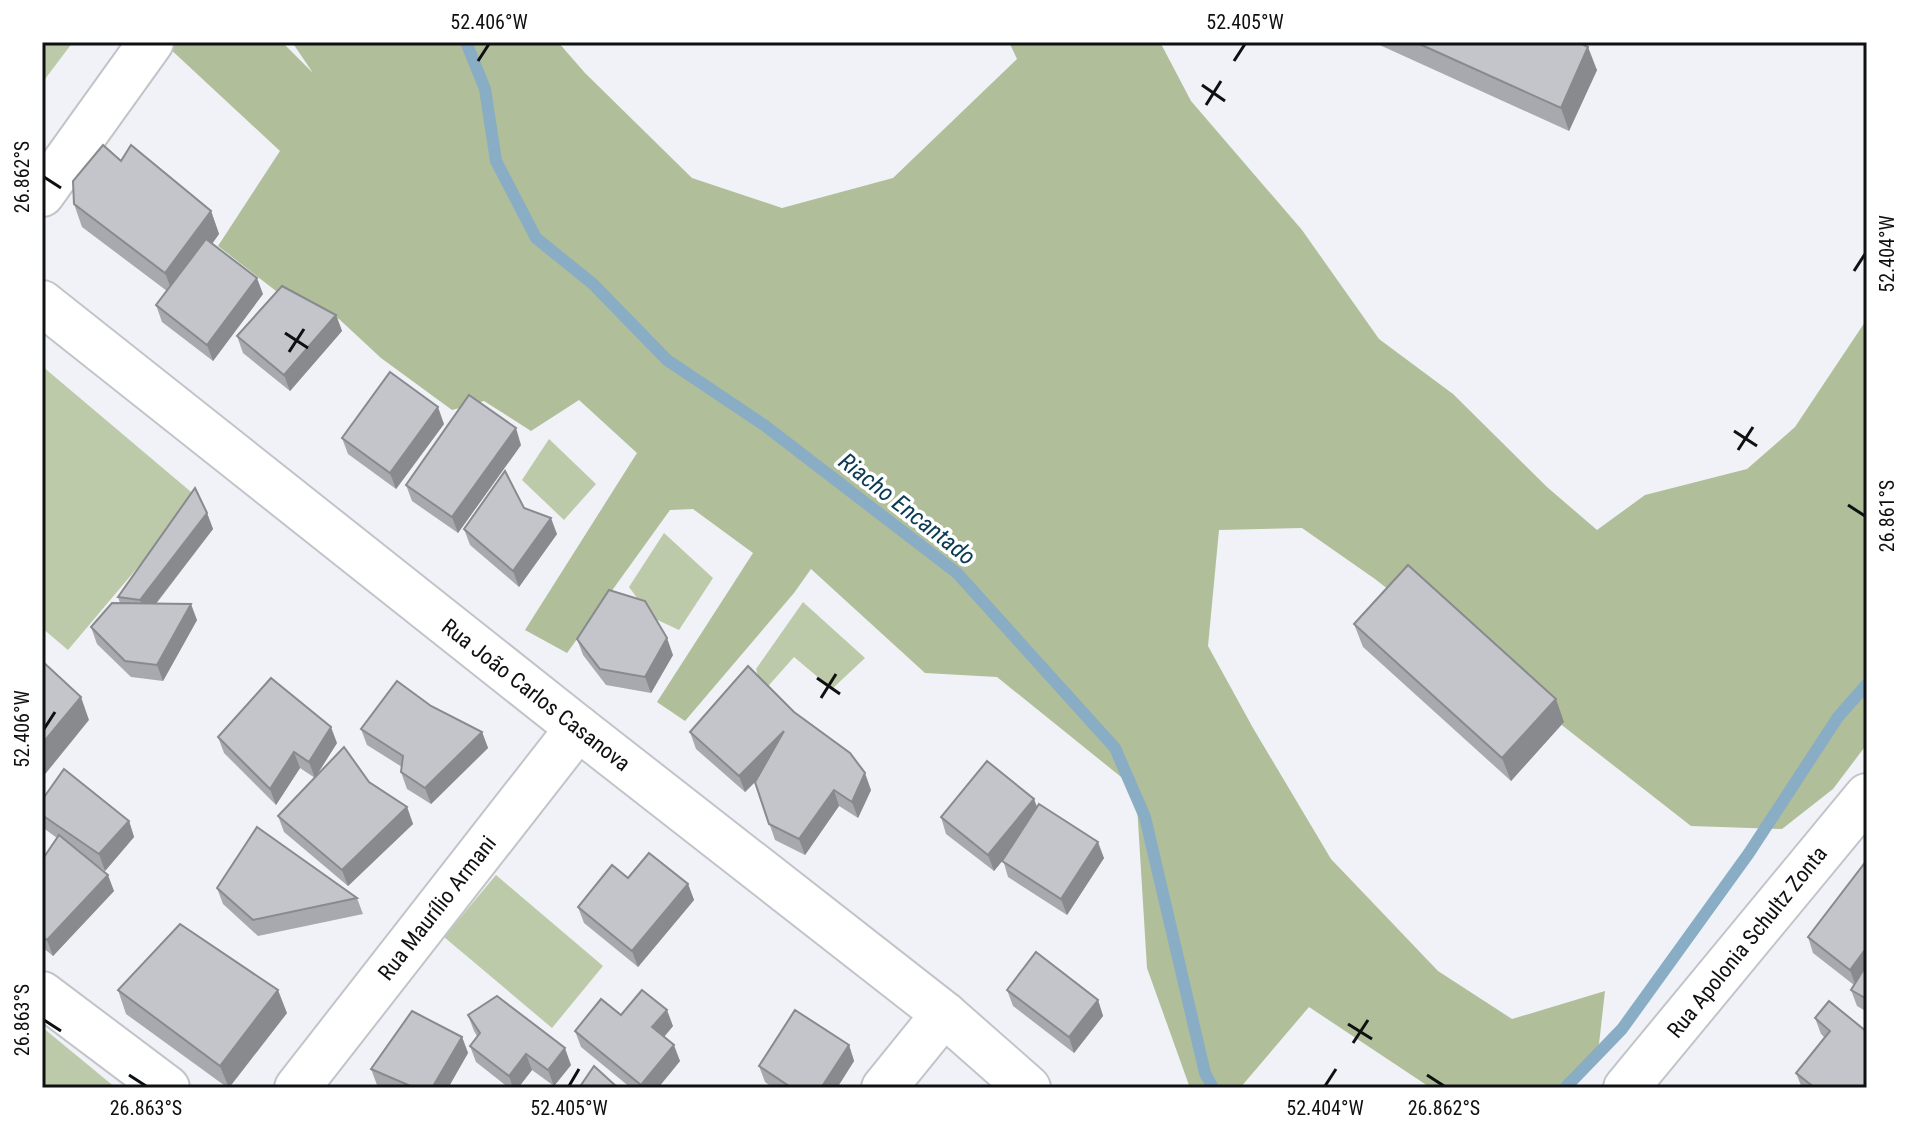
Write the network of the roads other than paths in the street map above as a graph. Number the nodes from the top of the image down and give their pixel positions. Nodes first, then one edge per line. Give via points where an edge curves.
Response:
1 (151, 42) edge
2 (42, 194) edge
3 (42, 303) edge
4 (578, 728) junction
5 (1867, 796) edge
6 (42, 994) edge
7 (944, 1014) junction
8 (167, 1088) edge
9 (297, 1088) edge
10 (884, 1088) edge
11 (1028, 1088) edge
12 (1626, 1088) edge

1 - 2 street
3 - 4 street, Rua João Carlos Casanova
4 - 7 street, Rua João Carlos Casanova
4 - 9 street, Rua Maurílio Armani
5 - 12 street, Rua Apolonia Schultz Zonta
6 - 8 street
7 - 10 street
7 - 11 street, Rua João Carlos Casanova

